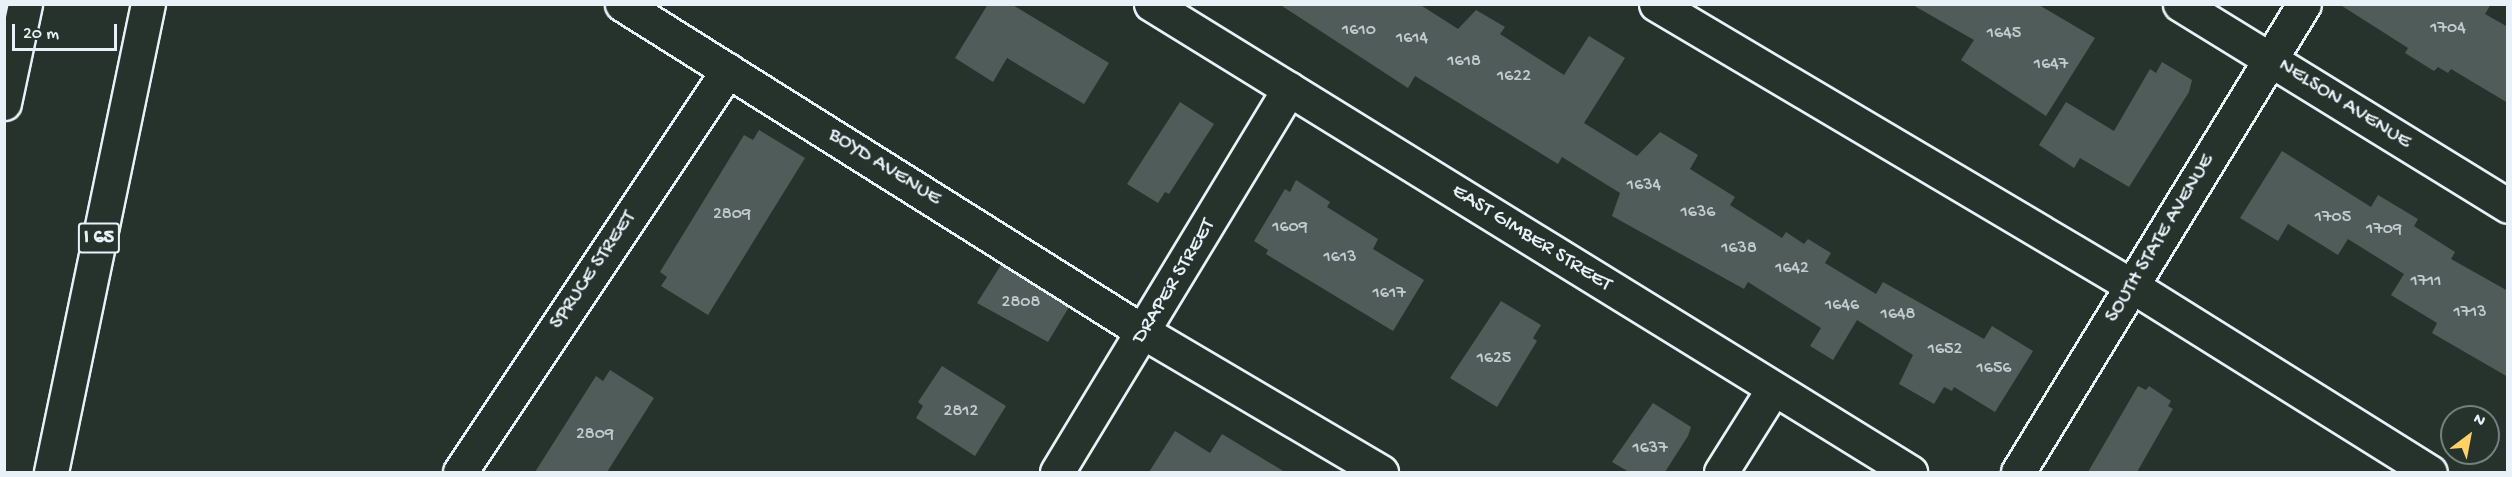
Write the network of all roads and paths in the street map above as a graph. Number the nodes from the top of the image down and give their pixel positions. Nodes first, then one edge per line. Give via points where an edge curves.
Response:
1 (25, 4) edge
2 (148, 4) edge
3 (622, 4) edge
4 (1151, 4) edge
5 (1656, 4) edge
6 (2180, 4) edge
7 (2304, 4) edge
8 (1190, 14) edge
9 (2270, 60) junction
10 (728, 70) junction
11 (1289, 89) junction
12 (4, 103) edge
13 (2508, 206) edge
14 (2132, 286) junction
15 (1145, 333) junction
16 (1773, 389) junction
17 (51, 472) edge
18 (460, 472) edge
19 (1057, 472) edge
20 (1381, 472) edge
21 (1721, 472) edge
22 (1910, 472) edge
23 (2018, 472) edge
24 (2430, 472) edge

1 - 12 main road
2 - 17 main road, I 65
3 - 10 main road, BOYD AVENUE
4 - 8 main road, EAST GIMBER STREET
5 - 14 main road
6 - 9 main road, NELSON AVENUE
7 - 9 main road, SOUTH STATE AVENUE
8 - 11 main road, EAST GIMBER STREET
9 - 13 main road, NELSON AVENUE
9 - 14 main road, SOUTH STATE AVENUE
10 - 15 main road, BOYD AVENUE
10 - 18 main road, SPRUCE STREET
11 - 15 main road, DRAPER STREET
11 - 16 main road, EAST GIMBER STREET
14 - 23 main road, SOUTH STATE AVENUE
14 - 24 main road
15 - 19 main road, DRAPER STREET
15 - 20 main road, BOYD AVENUE
16 - 21 main road
16 - 22 main road, EAST GIMBER STREET

